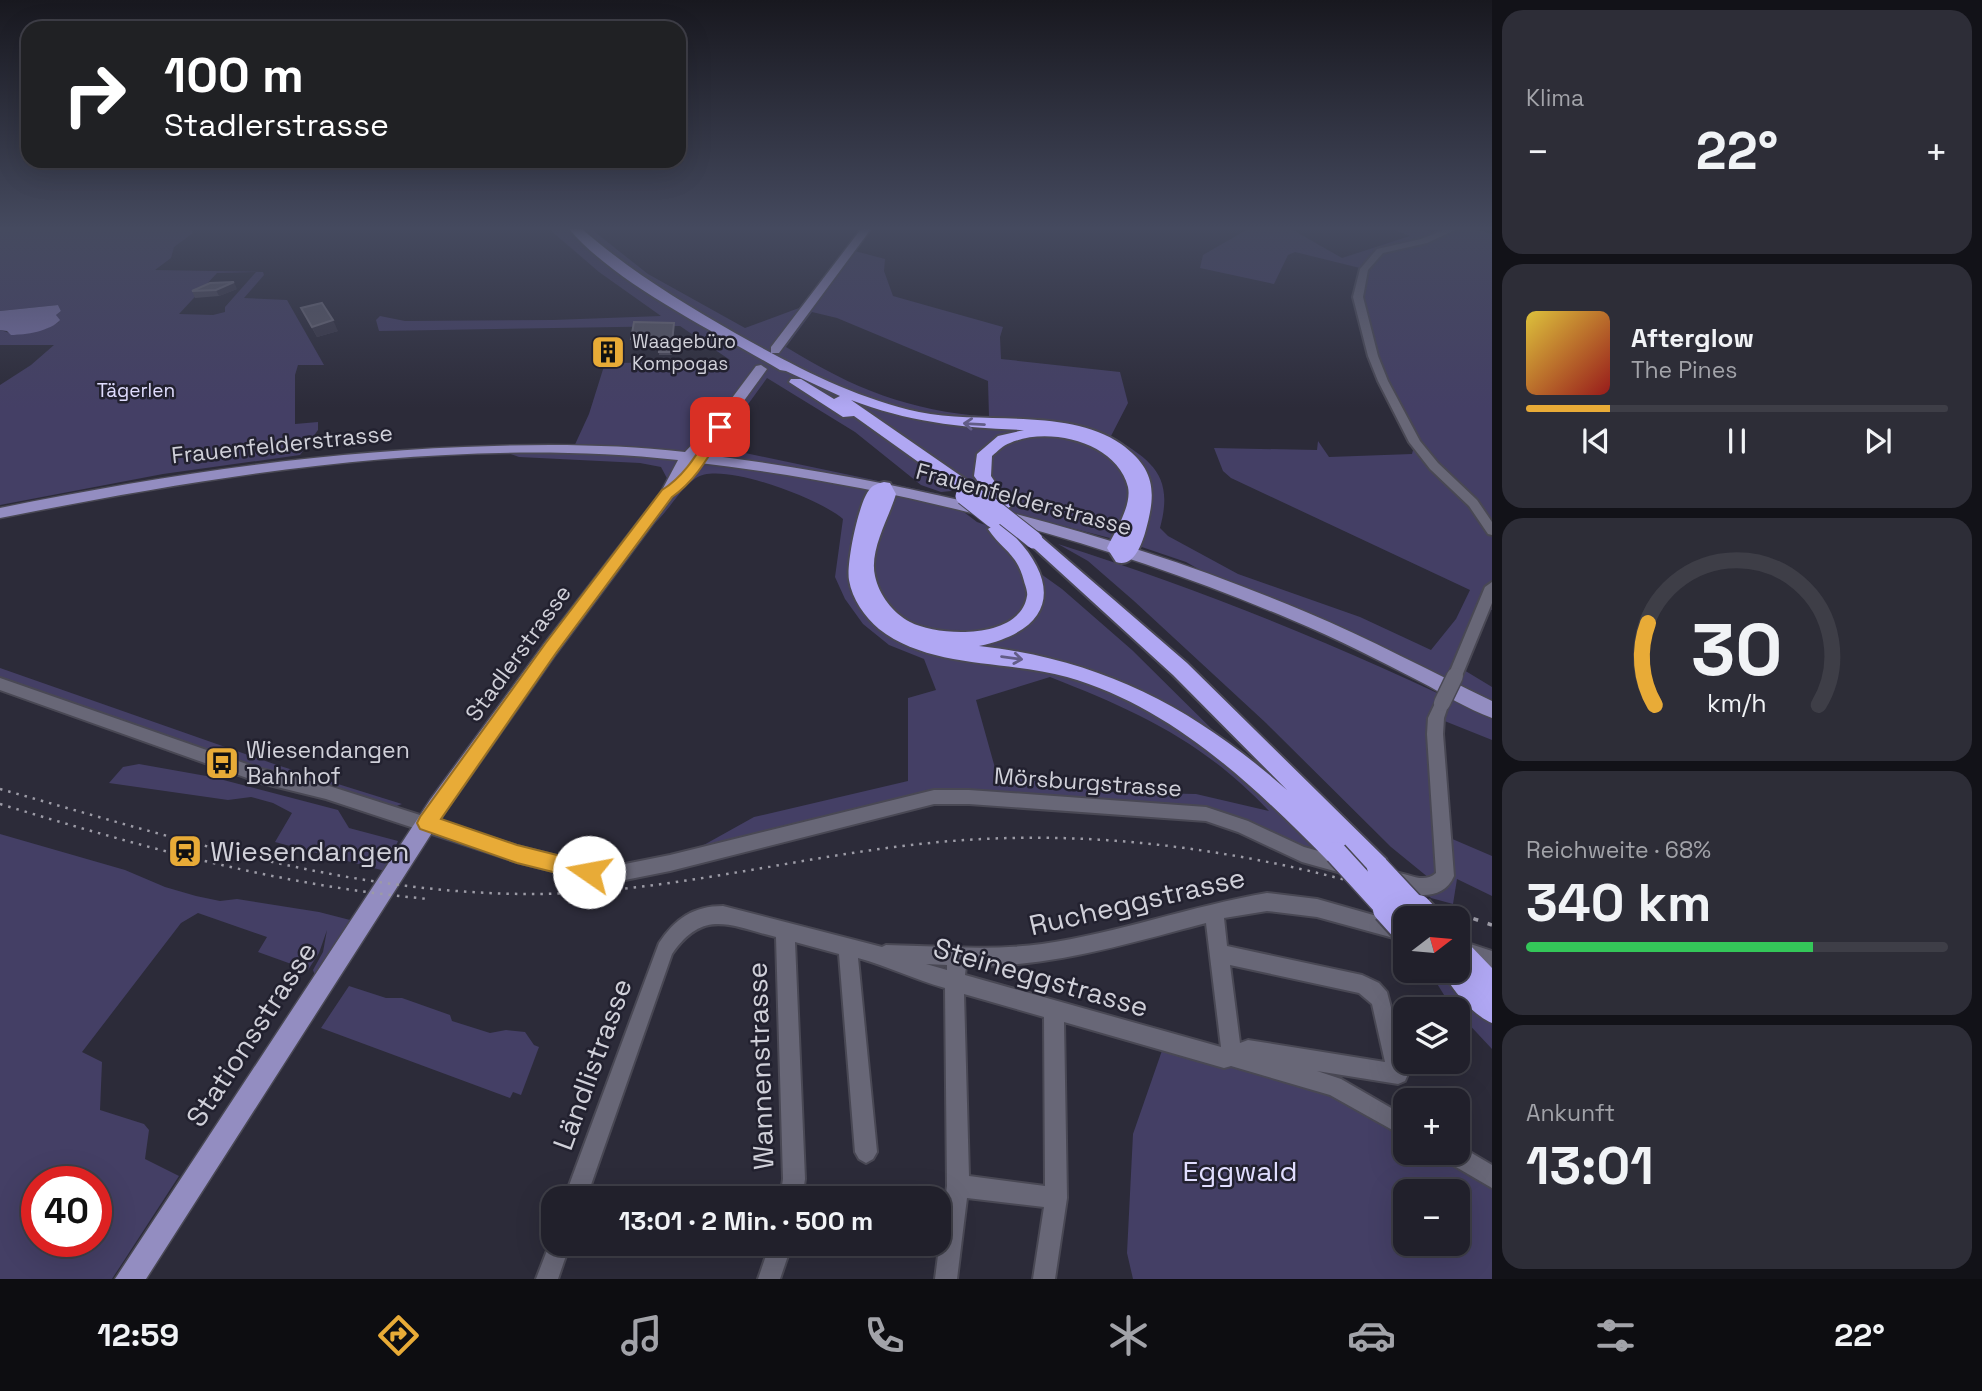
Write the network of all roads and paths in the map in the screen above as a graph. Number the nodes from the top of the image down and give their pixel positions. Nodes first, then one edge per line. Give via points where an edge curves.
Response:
1 (640, 289) edge
2 (652, 289) edge
3 (823, 289) edge
4 (1360, 289) edge
5 (771, 360) junction
6 (693, 460) junction
7 (883, 491) junction
8 (995, 504) junction
9 (0, 513) edge
10 (1004, 531) junction
11 (1492, 531) edge
12 (1122, 553) junction
13 (1492, 587) edge
14 (1447, 680) junction
15 (0, 684) edge
16 (1492, 710) edge
17 (427, 823) junction
18 (1343, 856) junction
19 (1394, 906) edge
20 (1415, 906) edge
21 (1214, 912) junction
22 (1393, 916) edge
23 (1393, 928) edge
24 (785, 931) junction
25 (848, 947) junction
26 (665, 949) joint
27 (1219, 953) junction
28 (877, 954) junction
29 (957, 957) junction
30 (1470, 970) edge
31 (954, 982) junction
32 (1483, 989) edge
33 (1054, 1010) junction
34 (1492, 1010) edge
35 (1232, 1056) junction
36 (1393, 1120) edge
37 (866, 1152) dead end
38 (1470, 1164) edge
39 (1492, 1177) edge
40 (580, 1186) edge
41 (793, 1186) edge
42 (958, 1186) junction
43 (1056, 1198) junction
44 (555, 1256) edge
45 (777, 1256) edge
46 (129, 1279) edge
47 (547, 1279) edge
48 (769, 1279) edge
49 (946, 1279) edge
50 (1044, 1279) edge

1 - 10 highway, bridge via 834,405 964,496
2 - 5 highway
3 - 5 main road, Stadlerstrasse
4 - 11 street via 1358,297 1378,368 1415,442 1473,503
5 - 6 main road, Stadlerstrasse
5 - 8 highway
12 -> 5 highway via 1145,499 1145,485 1131,461 1108,443 1060,427 959,423 906,413 855,397
6 - 7 main road, Frauenfelderstrasse via 826,476
6 - 9 main road, Frauenfelderstrasse via 572,451 455,452 292,463 147,484
6 - 17 main road, Stadlerstrasse via 678,487 651,514 550,649
7 - 10 highway via 867,561 867,583 886,613 926,636 954,642 983,640 1011,630 1029,613 1036,594 1034,576
7 - 12 main road, Frauenfelderstrasse
7 -> 18 highway via 857,559 856,575 865,601 885,623 930,645 1051,665 1139,696 1229,755
8 - 12 highway via 982,473 984,457 993,445 1035,431 1083,438 1115,455 1134,479 1135,501
8 - 20 highway, bridge via 1220,706
10 - 18 highway via 1136,643 1230,734
12 - 14 main road, Frauenfelderstrasse via 1299,616
13 - 14 street, Mörsburgstrasse
14 - 16 main road, Frauenfelderstrasse
14 - 17 street, Mörsburgstrasse, bridge via 1435,734 1446,871 1438,884 1427,888 1302,854 1206,814 1093,805 934,797 615,874 565,868
15 - 17 street via 222,763
17 - 46 main road, Stationsstrasse
18 - 19 highway
18 - 22 highway, bridge
21 - 23 street, Rucheggstrasse via 1258,902 1285,902
21 - 27 street
21 - 29 street, Rucheggstrasse via 1059,951
24 - 25 street, Steineggstrasse
24 - 26 street, Steineggstrasse via 708,915 680,929
24 - 41 street, Wannenstrasse
25 - 28 street, Steineggstrasse
25 - 37 street
26 - 40 street, Ländlistrasse
27 - 35 street
27 - 35 street via 1372,990 1380,999 1398,1073 1248,1049
28 - 29 street, Rucheggstrasse
28 - 31 street, Steineggstrasse
29 - 31 street
30 - 32 highway
31 - 33 street, Steineggstrasse
31 - 42 street
32 - 34 highway
33 - 35 street, Steineggstrasse via 1224,1059
33 - 43 street
35 - 36 street, Steineggstrasse via 1334,1086
38 - 39 street
42 - 43 street
42 - 49 street
43 - 50 street
44 - 47 street
45 - 48 street

